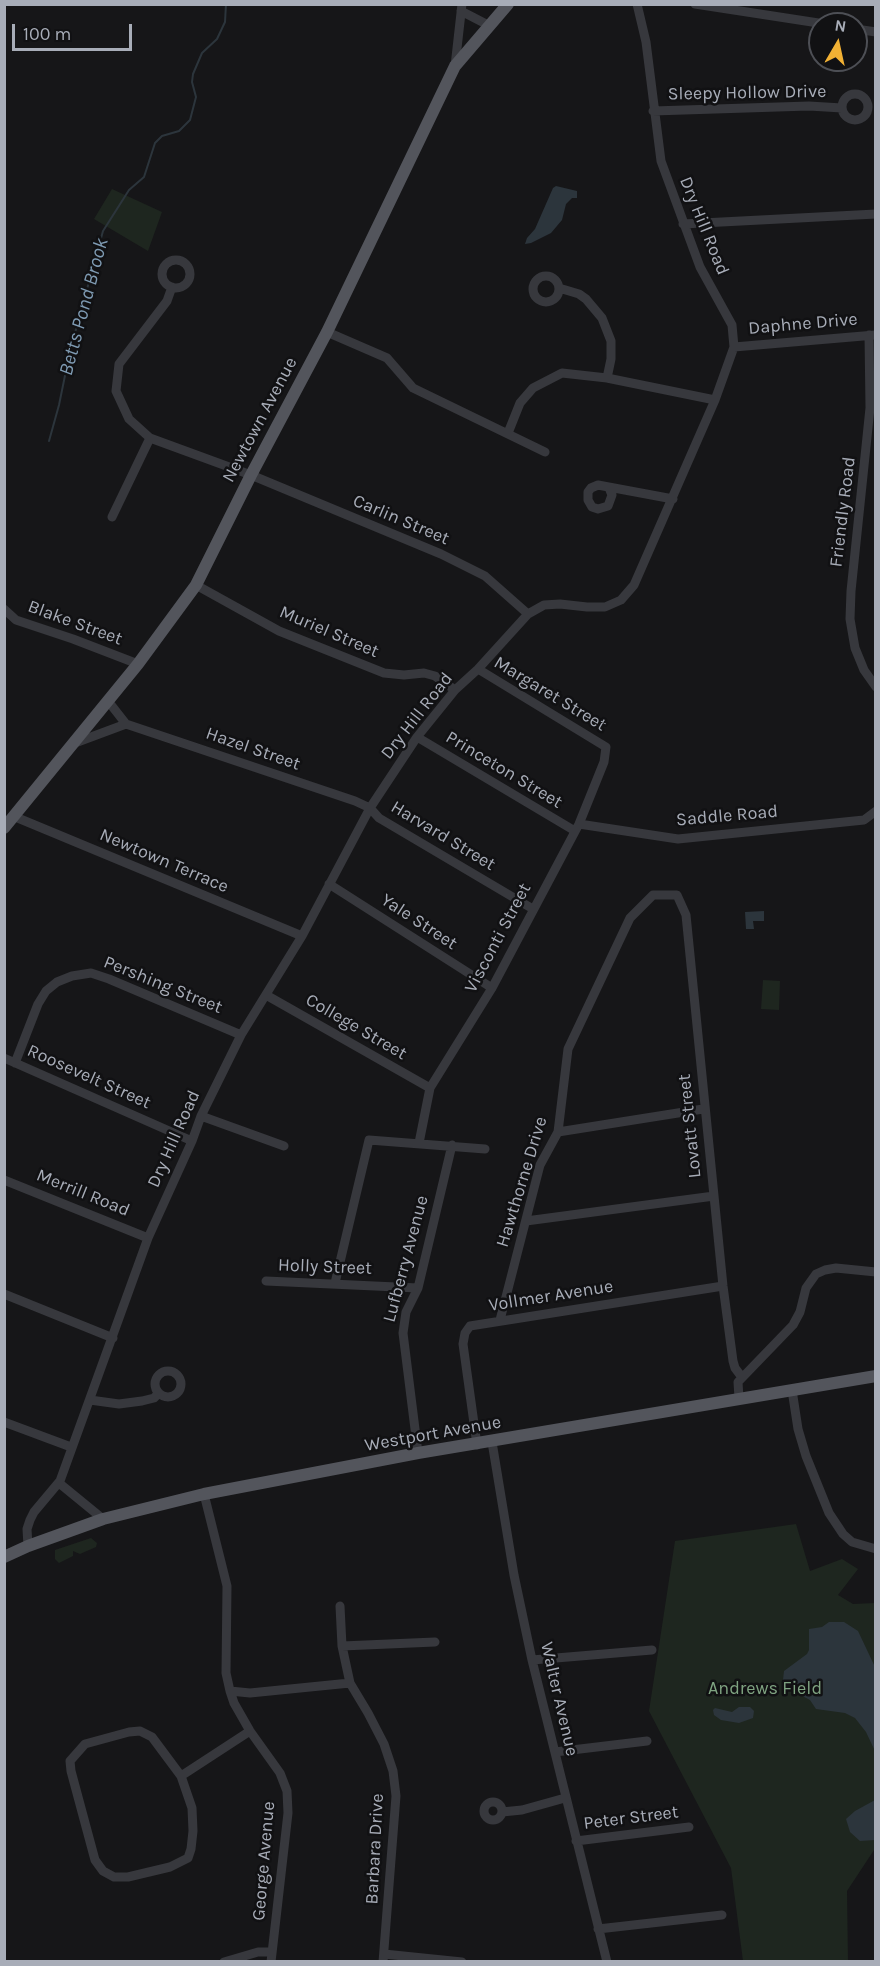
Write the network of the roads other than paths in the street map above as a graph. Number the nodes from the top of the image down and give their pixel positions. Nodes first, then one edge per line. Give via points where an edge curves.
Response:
1 (508, 4) edge
2 (637, 4) edge
3 (695, 4) edge
4 (461, 8) edge
5 (808, 21) edge
6 (490, 26) junction
7 (455, 66) junction
8 (842, 108) dead end
9 (653, 111) junction
10 (876, 214) edge
11 (682, 224) junction
12 (172, 287) dead end
13 (559, 288) dead end
14 (327, 332) junction
15 (872, 335) edge
16 (734, 347) junction
17 (607, 378) junction
18 (715, 400) junction
19 (508, 433) junction
20 (150, 438) junction
21 (545, 452) dead end
22 (250, 475) junction
23 (609, 488) dead end
24 (673, 500) junction
25 (112, 517) dead end
26 (196, 585) junction
27 (4, 609) edge
28 (528, 614) junction
29 (138, 664) junction
30 (478, 669) junction
31 (876, 687) edge
32 (455, 690) junction
33 (108, 701) junction
34 (126, 724) junction
35 (417, 737) junction
36 (73, 744) junction
37 (606, 747) joint
38 (370, 808) junction
39 (876, 811) edge
40 (13, 816) junction
41 (4, 828) edge
42 (577, 828) junction
43 (329, 884) junction
44 (653, 895) joint
45 (533, 909) junction
46 (302, 936) junction
47 (492, 988) junction
48 (266, 995) junction
49 (241, 1035) junction
50 (4, 1058) edge
51 (15, 1063) junction
52 (430, 1088) junction
53 (704, 1109) junction
54 (201, 1116) junction
55 (558, 1132) junction
56 (192, 1141) junction
57 (419, 1143) junction
58 (452, 1145) junction
59 (284, 1146) dead end
60 (485, 1149) dead end
61 (4, 1180) edge
62 (714, 1196) junction
63 (526, 1221) junction
64 (148, 1238) junction
65 (876, 1272) edge
66 (266, 1281) dead end
67 (335, 1283) junction
68 (723, 1286) junction
69 (418, 1288) junction
70 (4, 1294) edge
71 (500, 1320) junction
72 (113, 1338) junction
73 (876, 1376) edge
74 (741, 1377) junction
75 (792, 1390) junction
76 (159, 1393) dead end
77 (739, 1398) junction
78 (90, 1400) junction
79 (4, 1422) edge
80 (492, 1442) junction
81 (477, 1445) junction
82 (71, 1448) junction
83 (418, 1454) junction
84 (59, 1482) junction
85 (204, 1494) junction
86 (103, 1519) junction
87 (28, 1546) junction
88 (876, 1549) edge
89 (4, 1557) edge
90 (340, 1606) dead end
91 (435, 1642) dead end
92 (342, 1646) junction
93 (652, 1650) dead end
94 (532, 1660) junction
95 (350, 1683) junction
96 (230, 1691) junction
97 (250, 1731) junction
98 (647, 1741) dead end
99 (555, 1752) junction
100 (181, 1776) junction
101 (565, 1798) junction
102 (502, 1812) dead end
103 (689, 1827) dead end
104 (576, 1841) junction
105 (722, 1915) dead end
106 (598, 1929) junction
107 (272, 1957) edge
108 (384, 1958) edge
109 (224, 1962) edge
110 (462, 1962) edge
111 (607, 1962) edge

1 - 6 main road, Newtown Avenue
2 - 9 street, Dry Hill Road via 646,42
3 - 5 street
4 - 6 street
4 - 7 street
6 - 7 main road, Newtown Avenue
7 - 14 main road, Newtown Avenue
8 - 9 street, Sleepy Hollow Drive
9 - 11 street, Dry Hill Road via 661,161
10 - 11 street
11 - 16 street, Dry Hill Road via 732,325
12 - 20 street via 167,301 120,364 116,390 129,419
13 - 17 street via 579,294 602,318 611,341
14 - 19 street via 387,358 413,388
14 - 22 main road, Newtown Avenue
15 - 16 street, Daphne Drive
15 - 31 street, Friendly Road via 870,408 850,619 855,648
16 - 18 street, Dry Hill Road
17 - 18 street
17 - 19 street via 562,374 549,378 520,403
18 - 24 street, Dry Hill Road
19 - 21 street
20 - 22 street, Carlin Street
20 - 25 street
22 - 26 main road, Newtown Avenue
22 - 28 street, Carlin Street via 441,554 485,576
23 - 24 street
24 - 28 street, Dry Hill Road via 634,585 621,600 604,607 544,605
26 - 29 main road, Newtown Avenue
26 - 32 street, Muriel Street via 279,631 384,673 435,676
27 - 29 street, Blake Street via 16,620
28 - 30 street, Dry Hill Road
29 - 33 main road, Newtown Avenue
30 - 32 street, Dry Hill Road
30 - 37 street, Margaret Street
32 - 35 street, Dry Hill Road
33 - 34 street
33 - 36 main road, Newtown Avenue
34 - 36 street
34 - 38 street, Hazel Street
35 - 38 street, Dry Hill Road
35 - 42 street, Princeton Street
36 - 40 main road, Newtown Avenue
37 - 42 street, Visconti Street via 604,762
38 - 43 street, Dry Hill Road
38 - 45 street, Harvard Street via 378,818
39 - 42 street, Saddle Road via 864,820 678,839
40 - 41 main road, Newtown Avenue
40 - 46 street, Newtown Terrace
42 - 45 street, Visconti Street
43 - 46 street, Dry Hill Road
43 - 47 street, Yale Street
44 - 53 street, Lovatt Street via 677,895 686,915
44 - 55 street, Hawthorne Drive via 630,918 568,1049
45 - 47 street, Visconti Street
46 - 48 street, Dry Hill Road
47 - 52 street, Visconti Street
48 - 49 street, Dry Hill Road
48 - 52 street, College Street
49 - 51 street, Pershing Street via 109,979 91,974 72,976 46,991
49 - 54 street, Dry Hill Road
50 - 51 street, Roosevelt Street
51 - 56 street, Roosevelt Street
52 - 57 street, Visconti Street
53 - 55 street
53 - 62 street, Lovatt Street
54 - 56 street, Dry Hill Road
54 - 59 street
55 - 63 street, Hawthorne Drive via 540,1165
56 - 64 street, Dry Hill Road
57 - 58 street
57 - 67 street via 369,1140
58 - 60 street
58 - 69 street, Lufberry Avenue
61 - 64 street, Merrill Road
62 - 63 street
62 - 68 street, Lovatt Street
63 - 71 street, Hawthorne Drive
64 - 72 street, Dry Hill Road
65 - 74 street via 836,1268 816,1274 806,1288 793,1325
66 - 67 street, Holly Street
67 - 69 street, Holly Street
68 - 71 street, Vollmer Avenue
68 - 74 street, Lovatt Street via 733,1360
69 - 83 street, Lufberry Avenue via 406,1312 403,1334
70 - 72 street
71 - 81 street, Vollmer Avenue via 470,1326 465,1333 463,1344
72 - 78 street, Dry Hill Road
73 - 75 main road, Westport Avenue
74 - 77 street
75 - 77 main road, Westport Avenue
75 - 88 street via 798,1429 829,1513 852,1542
76 - 78 street via 154,1398 130,1403
77 - 80 main road, Westport Avenue
78 - 82 street, Dry Hill Road
79 - 82 street
80 - 81 main road, Westport Avenue
80 - 94 street, Walter Avenue
81 - 83 main road, Westport Avenue
82 - 84 street, Dry Hill Road
83 - 85 main road, Westport Avenue
84 - 86 street
84 - 87 street, Dry Hill Road via 34,1512 27,1529
85 - 86 main road, Westport Avenue
85 - 96 street, George Avenue via 227,1586 226,1673
86 - 87 main road, Westport Avenue
87 - 89 main road, Westport Avenue
90 - 92 street, Barbara Drive
91 - 92 street
92 - 95 street, Barbara Drive
93 - 94 street
94 - 99 street, Walter Avenue
95 - 96 street via 250,1693
95 - 108 street, Barbara Drive via 384,1744 393,1771 395,1823
96 - 97 street, George Avenue
97 - 100 street
97 - 107 street, George Avenue via 280,1773 287,1791
98 - 99 street
99 - 101 street, Walter Avenue
100 - 100 street via 192,1808 188,1857 128,1877 114,1877 103,1871 95,1860 70,1771 75,1753 85,1744 140,1731 152,1737
101 - 102 street
101 - 104 street, Walter Avenue
103 - 104 street, Peter Street
104 - 106 street, Walter Avenue
105 - 106 street
106 - 111 street, Walter Avenue
107 - 109 street via 258,1952
108 - 110 street

